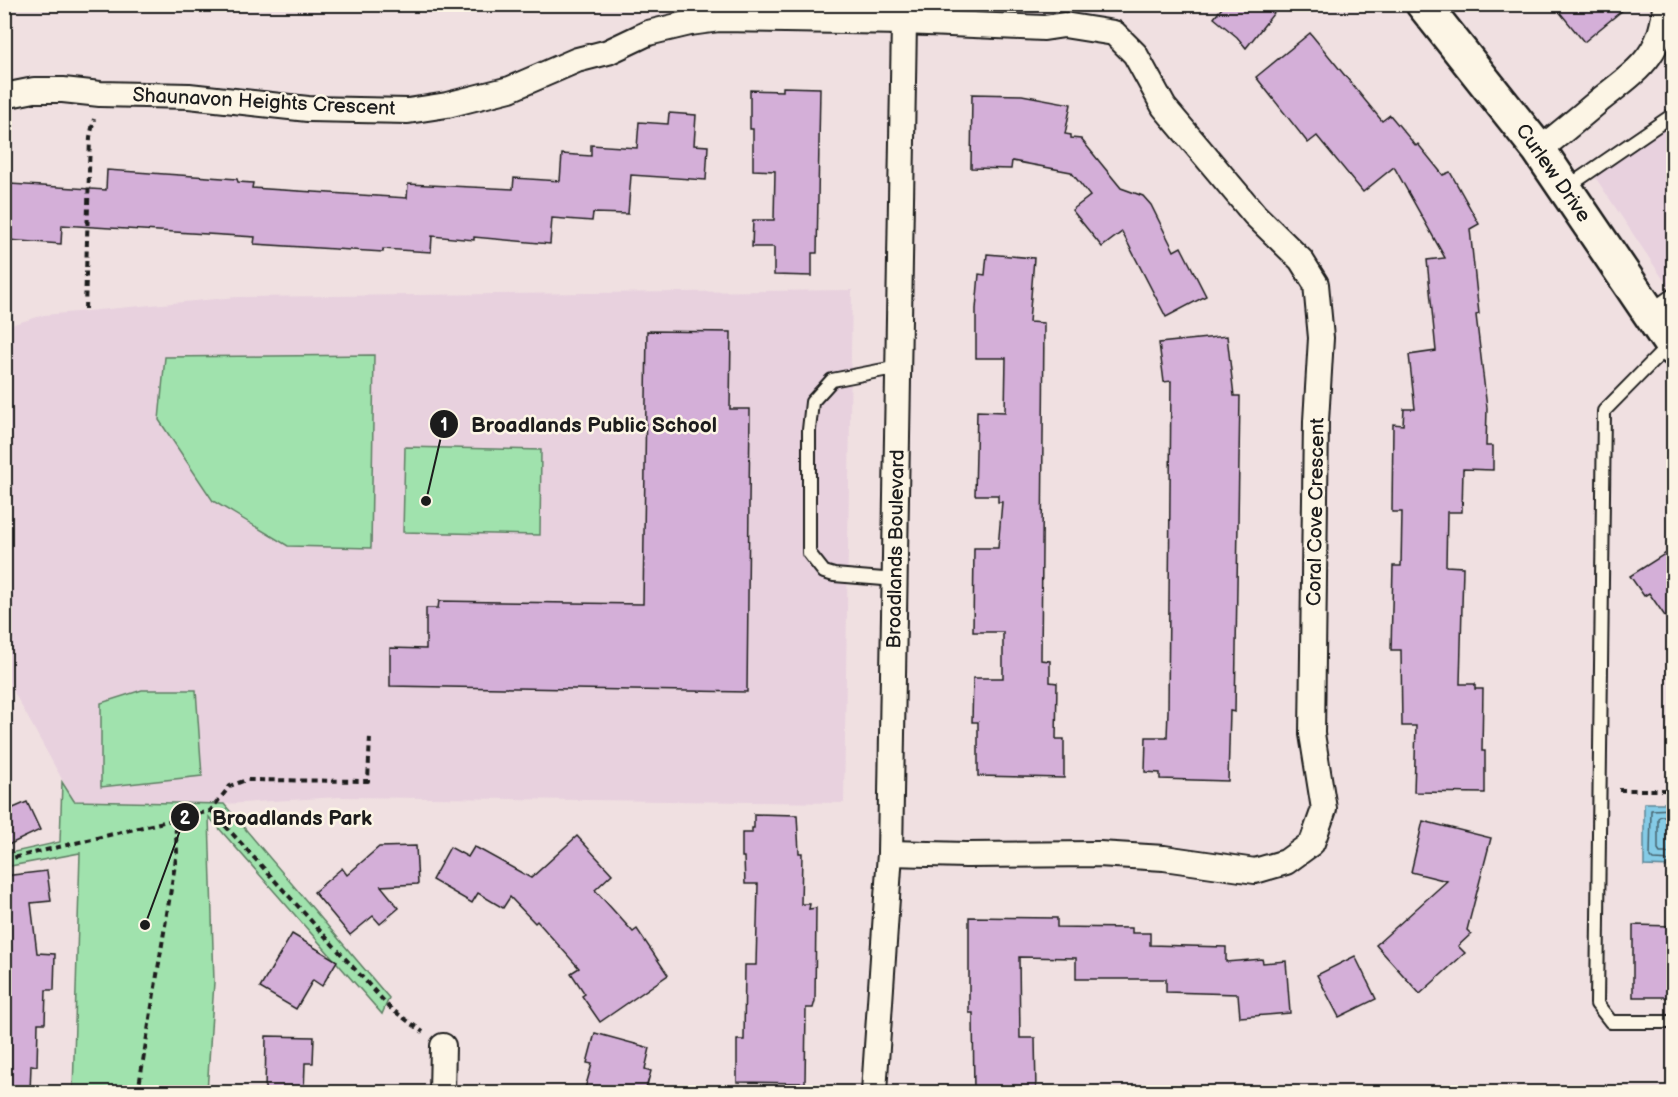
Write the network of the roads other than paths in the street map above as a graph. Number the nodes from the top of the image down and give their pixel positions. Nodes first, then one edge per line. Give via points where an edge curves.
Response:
1 (1423, 4) edge
2 (1665, 4) edge
3 (903, 13) edge
4 (4, 96) edge
5 (1674, 114) edge
6 (1539, 150) junction
7 (1565, 189) junction
8 (1661, 303) edge
9 (1672, 347) edge
10 (899, 367) junction
11 (896, 580) junction
12 (890, 853) junction
13 (1674, 1022) edge
14 (443, 1046) road end
15 (442, 1092) edge
16 (874, 1092) edge

1 - 6 street, Curlew Drive
2 - 6 street via 1658,39 1641,67
3 - 4 street, Shaunavon Heights Crescent via 690,23 648,33 510,89 408,111 308,109 189,96 34,90
3 - 10 street, Broadlands Boulevard
3 - 12 street, Coral Cove Crescent via 1044,28 1064,25 1114,33 1135,54 1164,107 1255,215 1301,260 1316,284 1322,338 1316,421 1312,734 1324,809 1312,843 1286,862 1255,871 1164,858 1099,854
5 - 7 lane
6 - 7 street, Curlew Drive
7 - 8 street, Curlew Drive
8 - 9 street, Curlew Drive
9 - 13 lane via 1604,411 1597,1004 1611,1022
10 - 11 street, Broadlands Boulevard
10 - 11 lane via 832,380 812,402 809,430 809,552 824,572
11 - 12 street, Broadlands Boulevard
12 - 16 street, Broadlands Boulevard
14 - 15 street

